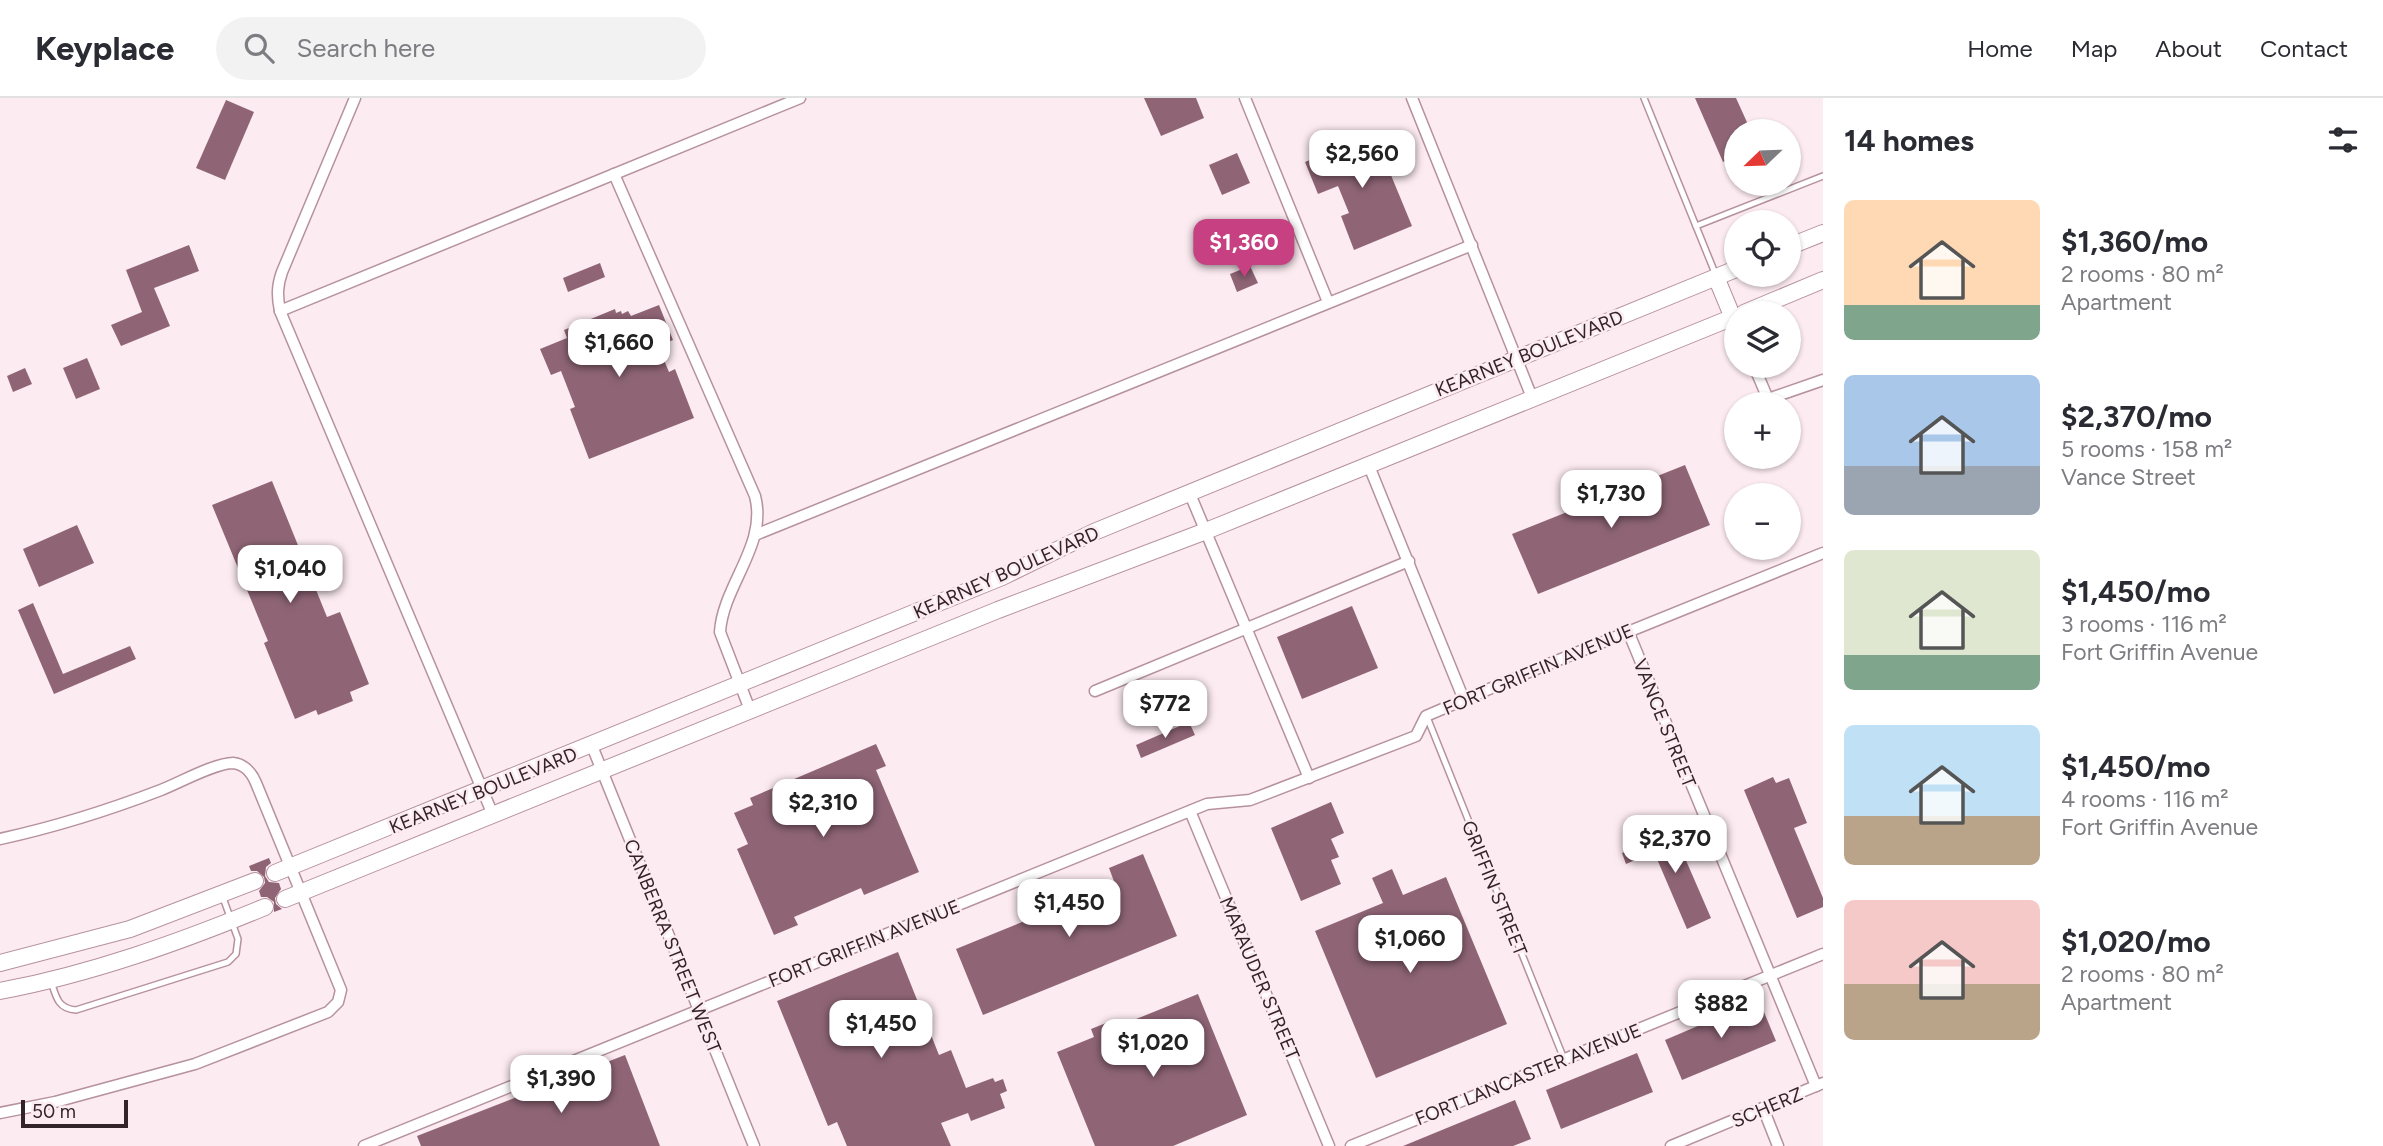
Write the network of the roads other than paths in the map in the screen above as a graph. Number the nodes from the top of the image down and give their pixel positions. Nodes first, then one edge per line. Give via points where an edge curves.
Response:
1 (355, 98) edge
2 (800, 98) edge
3 (1245, 98) edge
4 (1412, 98) edge
5 (1644, 98) edge
6 (614, 174) junction
7 (1823, 176) edge
8 (1696, 226) junction
9 (1823, 233) edge
10 (1801, 242) edge
11 (1472, 245) junction
12 (1724, 273) edge
13 (1716, 276) junction
14 (1823, 280) edge
15 (1728, 301) edge
16 (1775, 301) edge
17 (1328, 302) junction
18 (280, 311) junction
19 (1724, 323) edge
20 (1516, 358) junction
21 (1759, 378) edge
22 (1823, 380) edge
23 (1533, 400) junction
24 (1369, 466) junction
25 (1190, 494) junction
26 (1206, 531) junction
27 (755, 535) junction
28 (1823, 552) edge
29 (1409, 561) junction
30 (1246, 628) junction
31 (1628, 631) junction
32 (739, 684) junction
33 (1095, 691) dead end
34 (1464, 700) junction
35 (750, 710) junction
36 (1426, 716) junction
37 (592, 746) junction
38 (603, 772) junction
39 (1309, 778) junction
40 (483, 790) junction
41 (1190, 811) junction
42 (494, 815) junction
43 (0, 839) edge
44 (291, 867) junction
45 (275, 873) dead end
46 (255, 881) dead end
47 (302, 892) junction
48 (222, 895) junction
49 (285, 899) dead end
50 (265, 906) dead end
51 (232, 921) junction
52 (43, 953) junction
53 (1823, 954) edge
54 (0, 963) edge
55 (1770, 976) junction
56 (51, 981) junction
57 (0, 991) edge
58 (700, 1010) junction
59 (1564, 1059) junction
60 (1819, 1085) edge
61 (1763, 1108) junction
62 (0, 1113) edge
63 (1677, 1145) edge
64 (364, 1146) edge
65 (754, 1146) edge
66 (1329, 1146) edge
67 (1351, 1146) edge
68 (1778, 1146) edge

1 - 18 street via 278,283
2 - 6 street
3 - 17 street
4 - 11 street
5 - 8 lane
6 - 18 street
6 - 27 street via 755,496 759,520
7 - 8 lane
8 - 13 lane
9 - 10 street
11 - 17 street
11 - 20 street
12 - 13 street, KEARNEY BOULEVARD
13 - 15 street
13 - 20 street, KEARNEY BOULEVARD
14 - 16 street, KEARNEY BOULEVARD
17 - 27 street
18 - 40 street
19 - 23 street, KEARNEY BOULEVARD
20 - 23 street
20 - 25 street, KEARNEY BOULEVARD
21 - 22 street via 1768,399
23 - 24 street, KEARNEY BOULEVARD
24 - 26 street, KEARNEY BOULEVARD
24 - 29 street
25 - 26 street
25 - 32 street, KEARNEY BOULEVARD via 1094,532 1002,577
26 - 30 street
26 - 35 street, KEARNEY BOULEVARD
27 - 32 street via 720,621 723,645
28 - 31 street, FORT GRIFFIN AVENUE
29 - 30 street
29 - 34 street
30 - 33 street
30 - 39 street
31 - 34 street, FORT GRIFFIN AVENUE
31 - 55 street, VANCE STREET
32 - 35 street
32 - 37 street, KEARNEY BOULEVARD
34 - 36 street, FORT GRIFFIN AVENUE
35 - 38 street, KEARNEY BOULEVARD
36 - 39 street, FORT GRIFFIN AVENUE via 1416,736
36 - 59 lane, GRIFFIN STREET
37 - 38 street, CANBERRA STREET WEST
37 - 40 street, KEARNEY BOULEVARD
38 - 42 street, KEARNEY BOULEVARD
38 - 58 street, CANBERRA STREET WEST
39 - 41 street, FORT GRIFFIN AVENUE via 1250,800 1207,804
40 - 42 street
40 - 44 street, KEARNEY BOULEVARD
41 - 58 street, FORT GRIFFIN AVENUE
41 - 66 street, MARAUDER STREET
42 - 47 street, KEARNEY BOULEVARD
43 - 44 street via 92,814 237,764 253,776
44 - 45 street, KEARNEY BOULEVARD
44 - 47 street
46 - 48 street
47 - 49 street, KEARNEY BOULEVARD
47 - 62 street via 339,983 340,997 334,1008 195,1064
48 - 51 lane
48 - 52 street via 130,929
50 - 51 street
51 - 56 street
51 - 56 lane via 237,946 228,962 76,1010 58,1003
52 - 54 street
52 - 56 street
53 - 55 street, FORT LANCASTER AVENUE
55 - 59 street, FORT LANCASTER AVENUE
55 - 60 street, VANCE STREET
56 - 57 street
58 - 64 street, FORT GRIFFIN AVENUE
58 - 65 street, CANBERRA STREET WEST
59 - 67 street, FORT LANCASTER AVENUE
60 - 61 street, SCHERZ
61 - 63 street, SCHERZ
61 - 68 street

